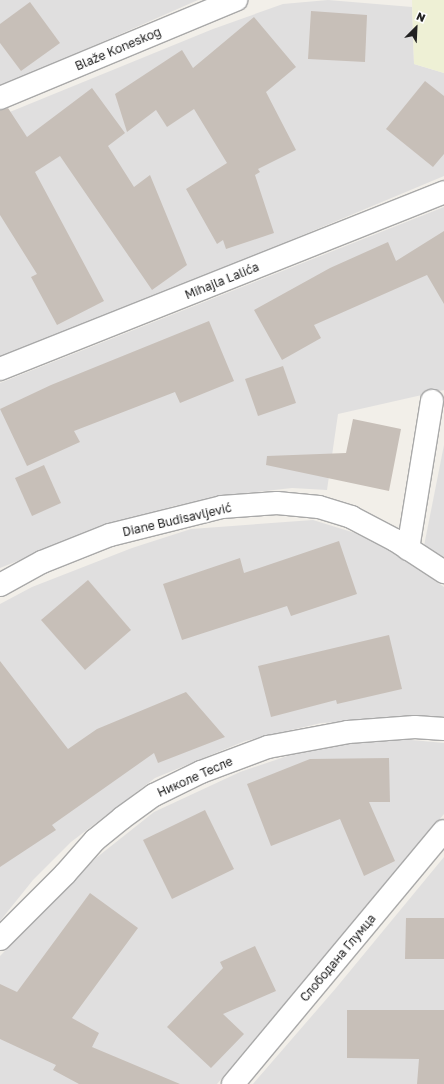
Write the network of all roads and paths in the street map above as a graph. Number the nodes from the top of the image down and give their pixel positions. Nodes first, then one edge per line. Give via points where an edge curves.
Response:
1 (236, 0) edge
2 (0, 98) edge
3 (444, 192) edge
4 (0, 369) edge
5 (432, 401) dead end
6 (408, 549) junction
7 (444, 572) edge
8 (0, 584) edge
9 (444, 729) edge
10 (444, 831) edge
11 (0, 939) edge
12 (233, 1084) edge

1 - 2 street, Blaže Koneskog
3 - 4 street, Mihajla Lalića
5 - 6 street
6 - 7 street, Diane Budisavljević
6 - 8 street, Diane Budisavljević via 351,517 319,507 277,503 222,507 110,535 42,562
9 - 11 street, Николе Тесле via 415,727 348,732 268,747 201,772 154,795 95,840
10 - 12 street, Слободана Глумца

